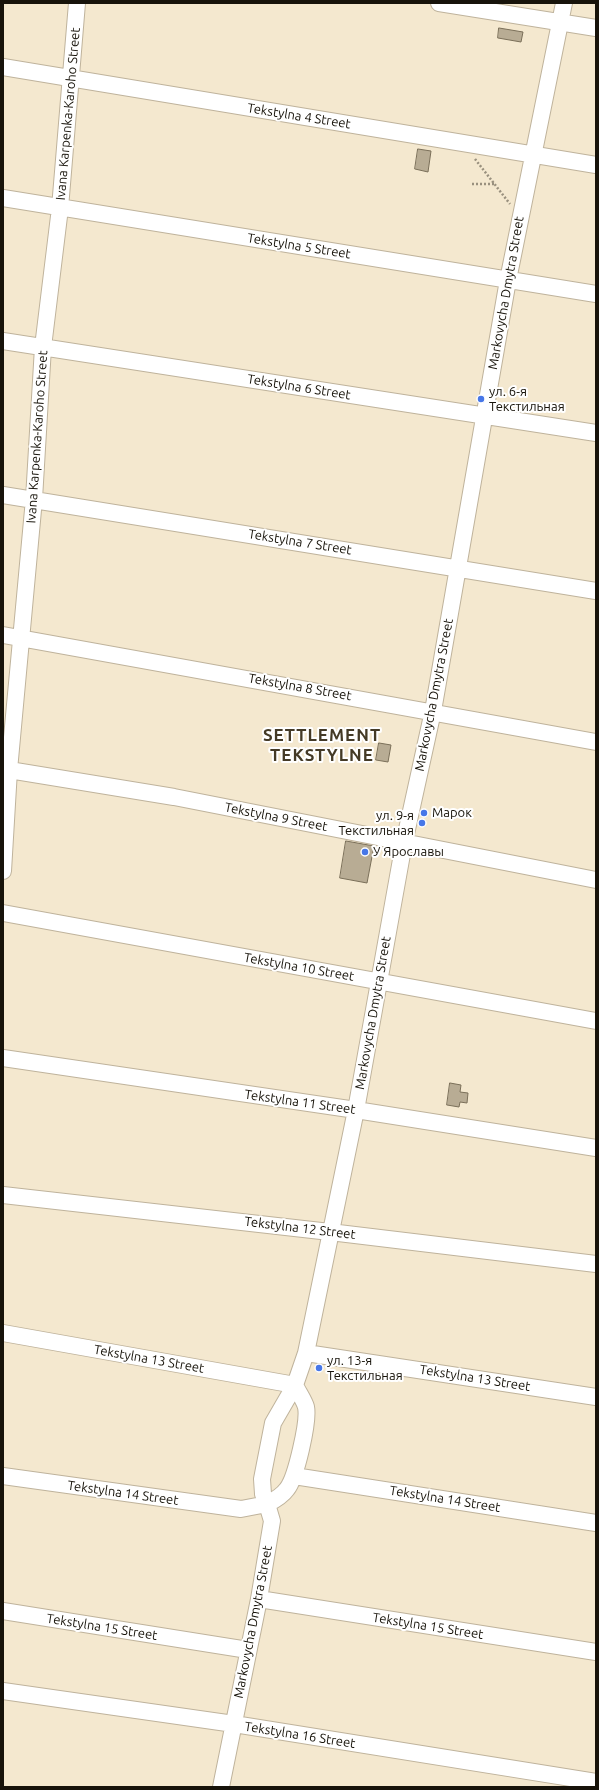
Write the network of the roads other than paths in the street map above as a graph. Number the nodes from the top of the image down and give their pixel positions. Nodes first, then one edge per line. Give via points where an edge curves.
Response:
1 (78, 3) edge
2 (439, 3) edge
3 (564, 3) edge
4 (560, 23) junction
5 (596, 28) edge
6 (3, 67) edge
7 (71, 78) junction
8 (532, 155) junction
9 (596, 164) edge
10 (3, 198) edge
11 (60, 208) junction
12 (508, 280) junction
13 (596, 294) edge
14 (3, 341) edge
15 (43, 347) junction
16 (485, 416) junction
17 (596, 433) edge
18 (3, 495) edge
19 (34, 499) junction
20 (457, 568) junction
21 (596, 591) edge
22 (3, 635) edge
23 (22, 638) junction
24 (433, 711) junction
25 (596, 742) edge
26 (6, 770) edge
27 (404, 843) junction
28 (3, 871) edge
29 (596, 880) edge
30 (3, 913) edge
31 (379, 981) junction
32 (596, 1021) edge
33 (3, 1058) edge
34 (356, 1110) junction
35 (596, 1148) edge
36 (3, 1194) edge
37 (330, 1232) junction
38 (596, 1264) edge
39 (3, 1332) edge
40 (306, 1353) junction
41 (295, 1385) junction
42 (596, 1397) edge
43 (3, 1476) edge
44 (294, 1476) junction
45 (267, 1504) junction
46 (596, 1523) edge
47 (259, 1599) junction
48 (3, 1611) edge
49 (248, 1650) junction
50 (596, 1652) edge
51 (3, 1691) edge
52 (234, 1724) junction
53 (596, 1782) edge
54 (221, 1787) edge

1 - 7 street, Ivana Karpenka-Karoho Street
2 - 4 street
3 - 4 street, Markovycha Dmytra Street
4 - 5 street
4 - 8 street, Markovycha Dmytra Street
6 - 7 street, Tekstylna 4 Street
7 - 8 street, Tekstylna 4 Street
7 - 11 street, Ivana Karpenka-Karoho Street
8 - 9 street, Tekstylna 4 Street
8 - 12 street, Markovycha Dmytra Street
10 - 11 street, Tekstylna 5 Street
11 - 12 street, Tekstylna 5 Street
11 - 15 street, Ivana Karpenka-Karoho Street
12 - 13 street, Tekstylna 5 Street
12 - 16 street, Markovycha Dmytra Street
14 - 15 street, Tekstylna 6 Street
15 - 16 street, Tekstylna 6 Street
15 - 19 street, Ivana Karpenka-Karoho Street
16 - 17 street, Tekstylna 6 Street
16 - 20 street, Markovycha Dmytra Street
18 - 19 street, Tekstylna 7 Street
19 - 20 street, Tekstylna 7 Street
19 - 23 street, Ivana Karpenka-Karoho Street
20 - 21 street, Tekstylna 7 Street
20 - 24 street, Markovycha Dmytra Street
22 - 23 street, Tekstylna 8 Street
23 - 24 street, Tekstylna 8 Street
23 - 26 street, Ivana Karpenka-Karoho Street
24 - 25 street, Tekstylna 8 Street
24 - 27 street, Markovycha Dmytra Street
26 - 27 street, Tekstylna 9 Street via 174,797
26 - 28 street, Ivana Karpenka-Karoho Street
27 - 29 street, Tekstylna 9 Street
27 - 31 street, Markovycha Dmytra Street
30 - 31 street, Tekstylna 10 Street
31 - 32 street, Tekstylna 10 Street
31 - 34 street, Markovycha Dmytra Street
33 - 34 street, Tekstylna 11 Street
34 - 35 street, Tekstylna 11 Street
34 - 37 street, Markovycha Dmytra Street
36 - 37 street, Tekstylna 12 Street
37 - 38 street, Tekstylna 12 Street
37 - 40 street, Markovycha Dmytra Street
39 - 41 street, Tekstylna 13 Street
40 - 41 street, Markovycha Dmytra Street
40 - 42 street, Tekstylna 13 Street
41 - 44 street via 306,1408
41 - 45 street, Markovycha Dmytra Street via 273,1423 262,1479
43 - 45 street, Tekstylna 14 Street via 241,1509
44 - 45 street via 288,1488
44 - 46 street, Tekstylna 14 Street
45 - 47 street, Markovycha Dmytra Street via 272,1521
47 - 49 street, Markovycha Dmytra Street
47 - 50 street, Tekstylna 15 Street
48 - 49 street, Tekstylna 15 Street
49 - 52 street, Markovycha Dmytra Street
51 - 52 street, Tekstylna 16 Street
52 - 53 street, Tekstylna 16 Street
52 - 54 street, Markovycha Dmytra Street

